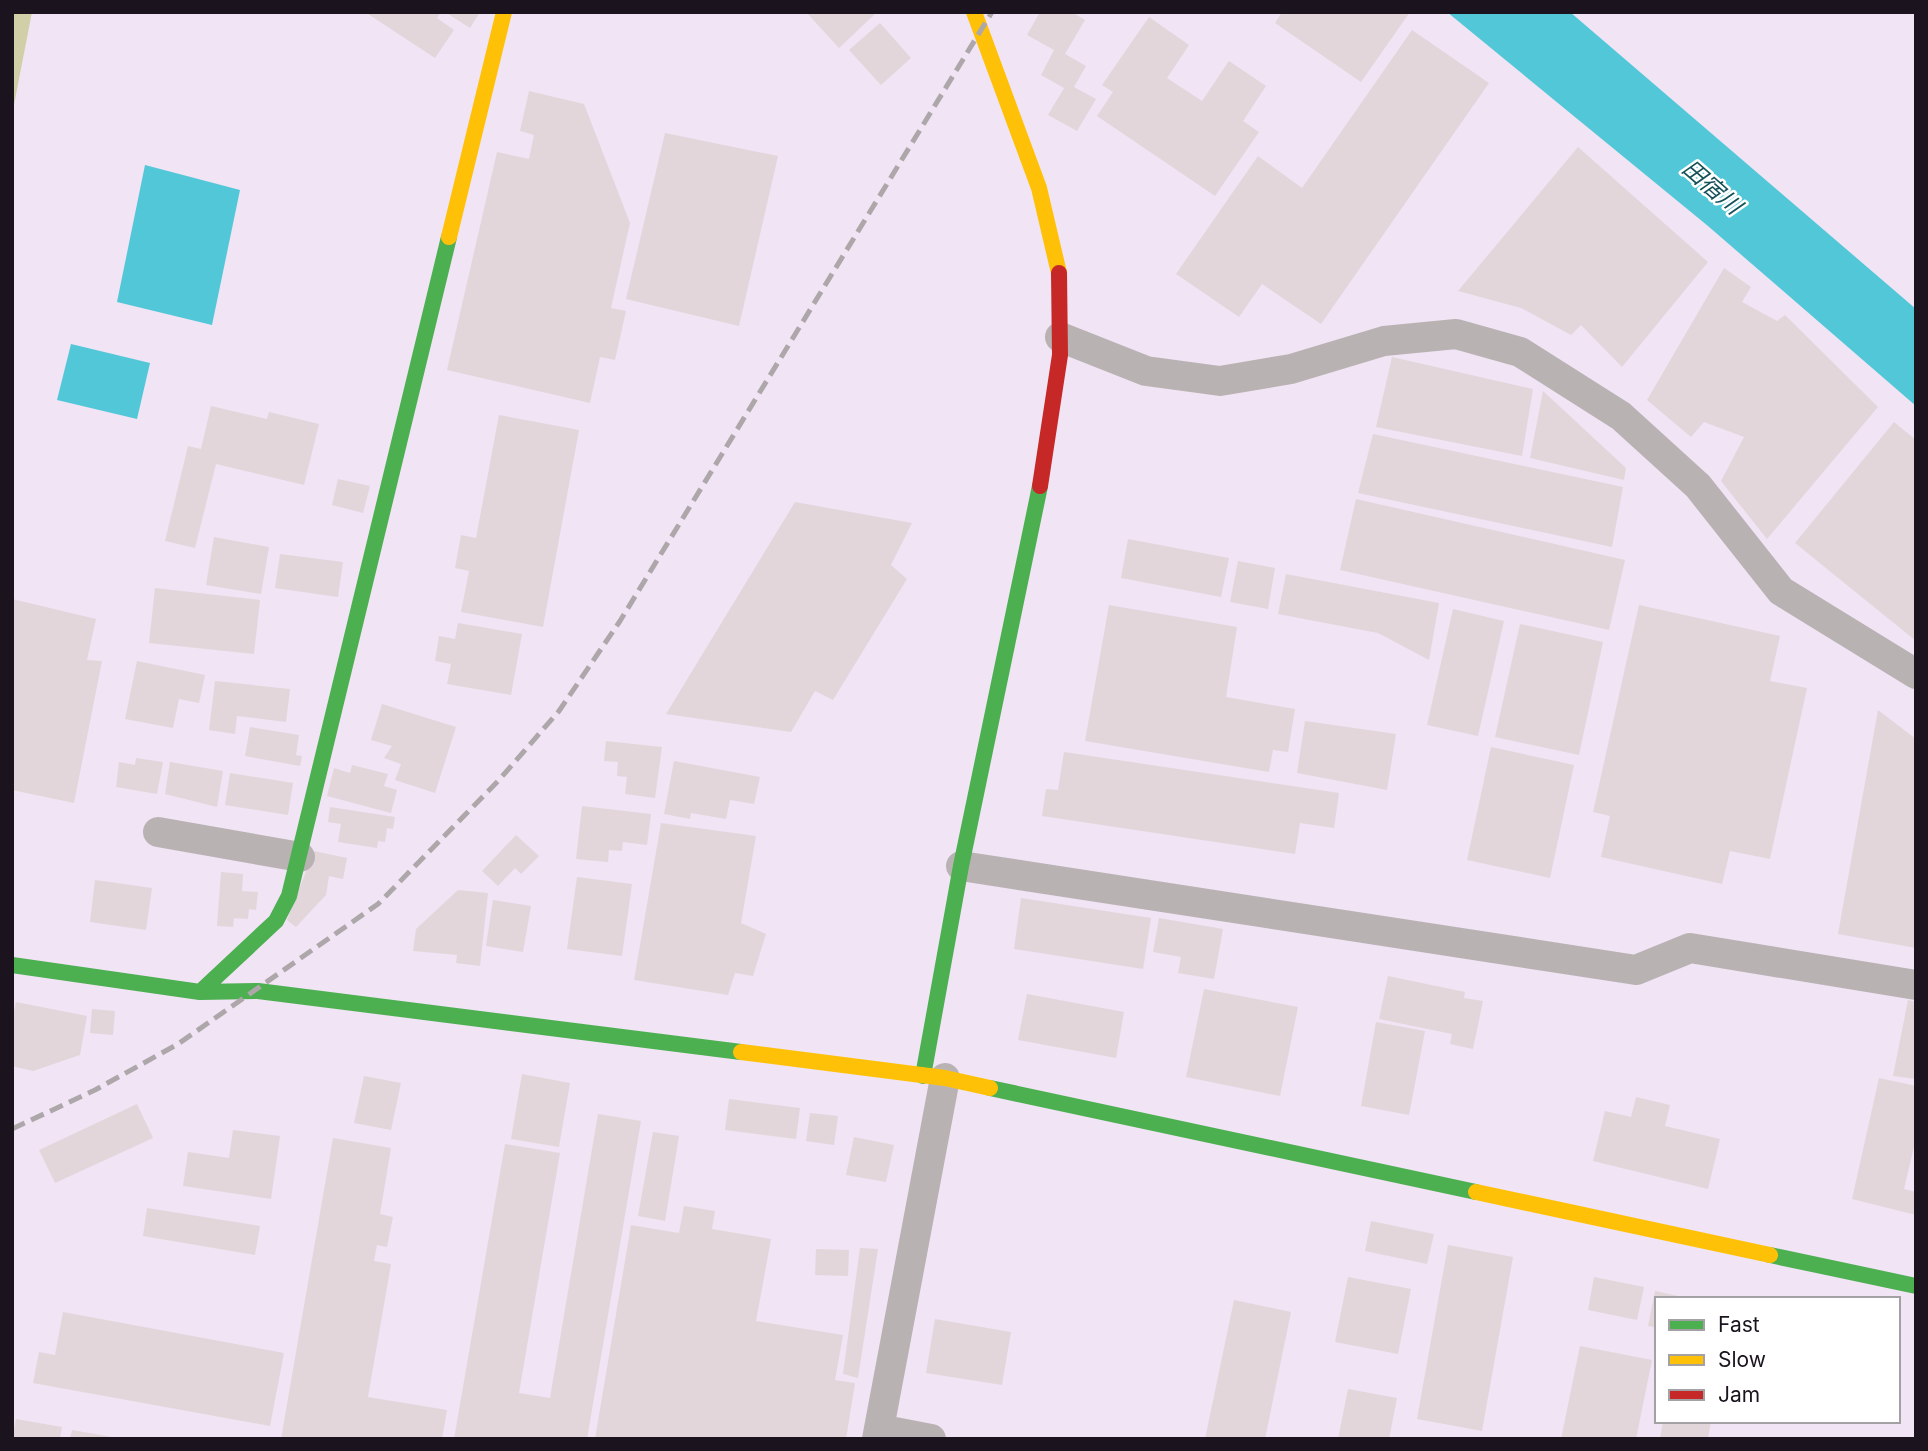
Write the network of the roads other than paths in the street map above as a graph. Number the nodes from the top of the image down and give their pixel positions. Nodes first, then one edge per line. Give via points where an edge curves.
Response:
1 (504, 12) edge
2 (974, 12) edge
3 (1060, 337) junction
4 (1916, 674) edge
5 (158, 832) dead end
6 (300, 857) junction
7 (961, 866) junction
8 (12, 965) edge
9 (1916, 985) edge
10 (200, 992) junction
11 (934, 1077) junction
12 (1916, 1286) edge
13 (878, 1434) edge
14 (931, 1439) edge

1 - 6 street
2 - 3 street via 1039,188 1061,282
3 - 4 street via 1146,371 1220,381 1291,369 1384,341 1456,334 1520,352 1621,416 1698,486 1781,592
3 - 7 street via 1048,447
5 - 6 street
6 - 10 street via 276,921
7 - 9 street via 1636,970 1690,948
7 - 11 street
8 - 10 street
10 - 11 street via 258,991
11 - 12 street
11 - 13 street
13 - 14 street

